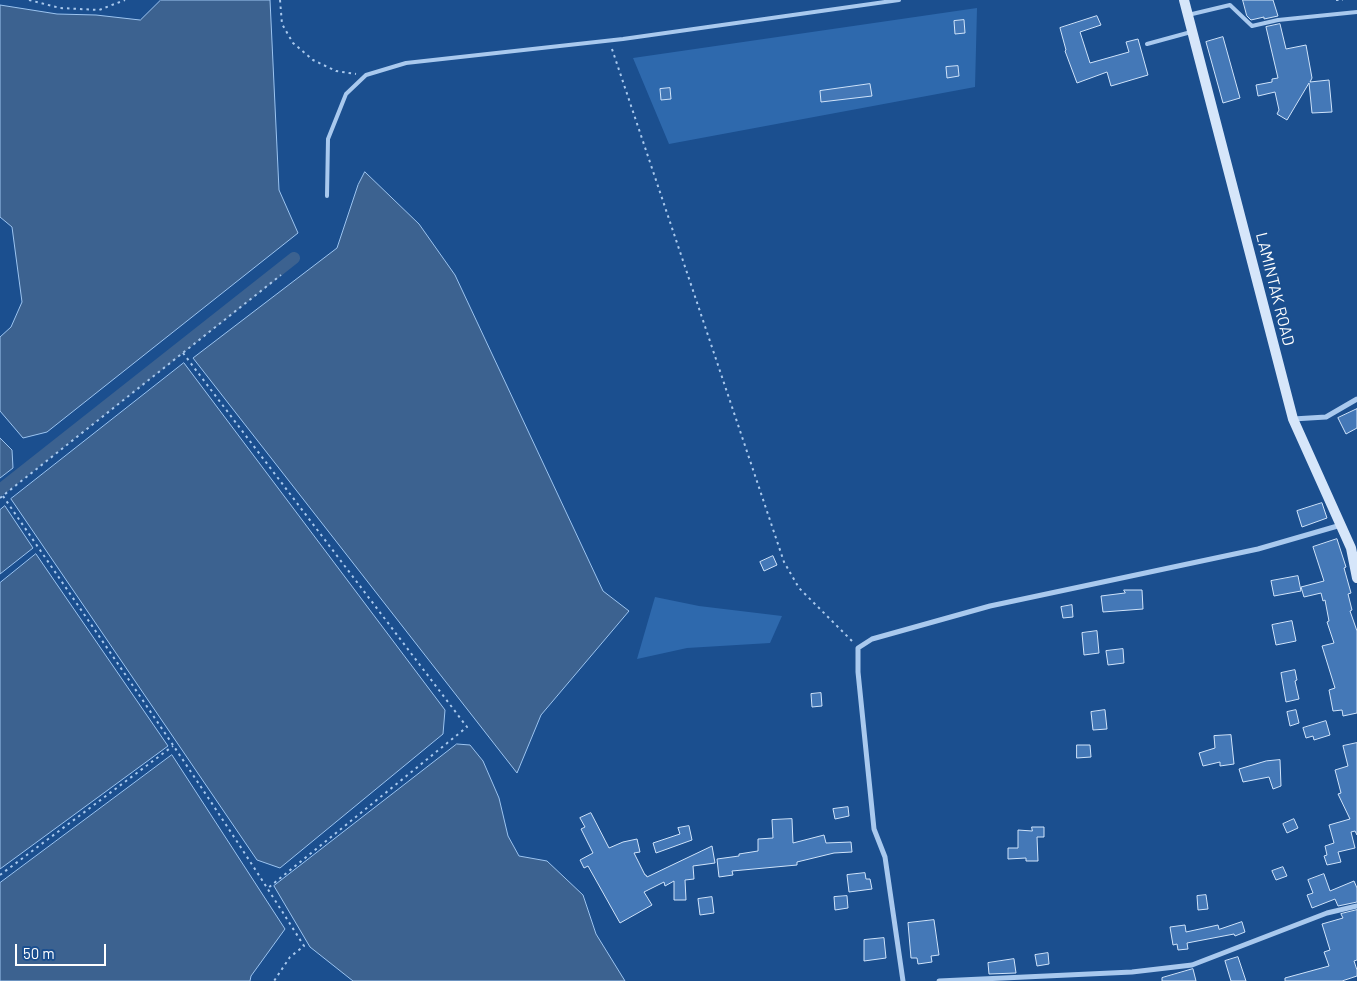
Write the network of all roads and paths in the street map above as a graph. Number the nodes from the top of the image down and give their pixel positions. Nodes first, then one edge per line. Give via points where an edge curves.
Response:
1 (29, 0) edge
2 (124, 0) edge
3 (280, 0) edge
4 (899, 0) edge
5 (1184, 0) edge
6 (1336, 0) edge
7 (1343, 0) edge
8 (1357, 12) edge
9 (1188, 14) junction
10 (1193, 32) junction
11 (609, 40) junction
12 (1148, 44) dead end
13 (366, 75) junction
14 (327, 196) dead end
15 (281, 275) dead end
16 (183, 353) junction
17 (1357, 399) edge
18 (1293, 420) junction
19 (3, 496) junction
20 (0, 498) edge
21 (1342, 525) junction
22 (1357, 578) edge
23 (858, 648) junction
24 (173, 746) junction
25 (0, 874) edge
26 (268, 888) junction
27 (1357, 906) edge
28 (274, 981) edge
29 (903, 981) edge
30 (939, 981) edge

1 - 2 path via 60,8 99,10
3 - 13 path via 282,24 293,43 313,60 336,71
4 - 11 lane
5 - 9 main road, LAMINTAK ROAD
6 - 7 path
8 - 9 lane via 1278,20 1252,26 1230,6
9 - 10 main road, LAMINTAK ROAD
10 - 12 lane
10 - 18 main road, LAMINTAK ROAD
11 - 13 lane via 406,63
11 - 23 path via 784,562 799,588
13 - 14 lane via 346,94 328,139
15 - 16 path
16 - 19 path
16 - 26 path via 467,727
17 - 18 street via 1326,417
18 - 21 main road, LAMINTAK ROAD
19 - 20 path
19 - 24 path
21 - 22 main road, LAMINTAK ROAD
21 - 23 street via 1258,549 990,606 872,639
23 - 29 street via 874,828 885,857
24 - 25 path
24 - 26 path
26 - 28 path via 304,946 290,956
27 - 30 street via 1327,913 1192,965 1132,972

